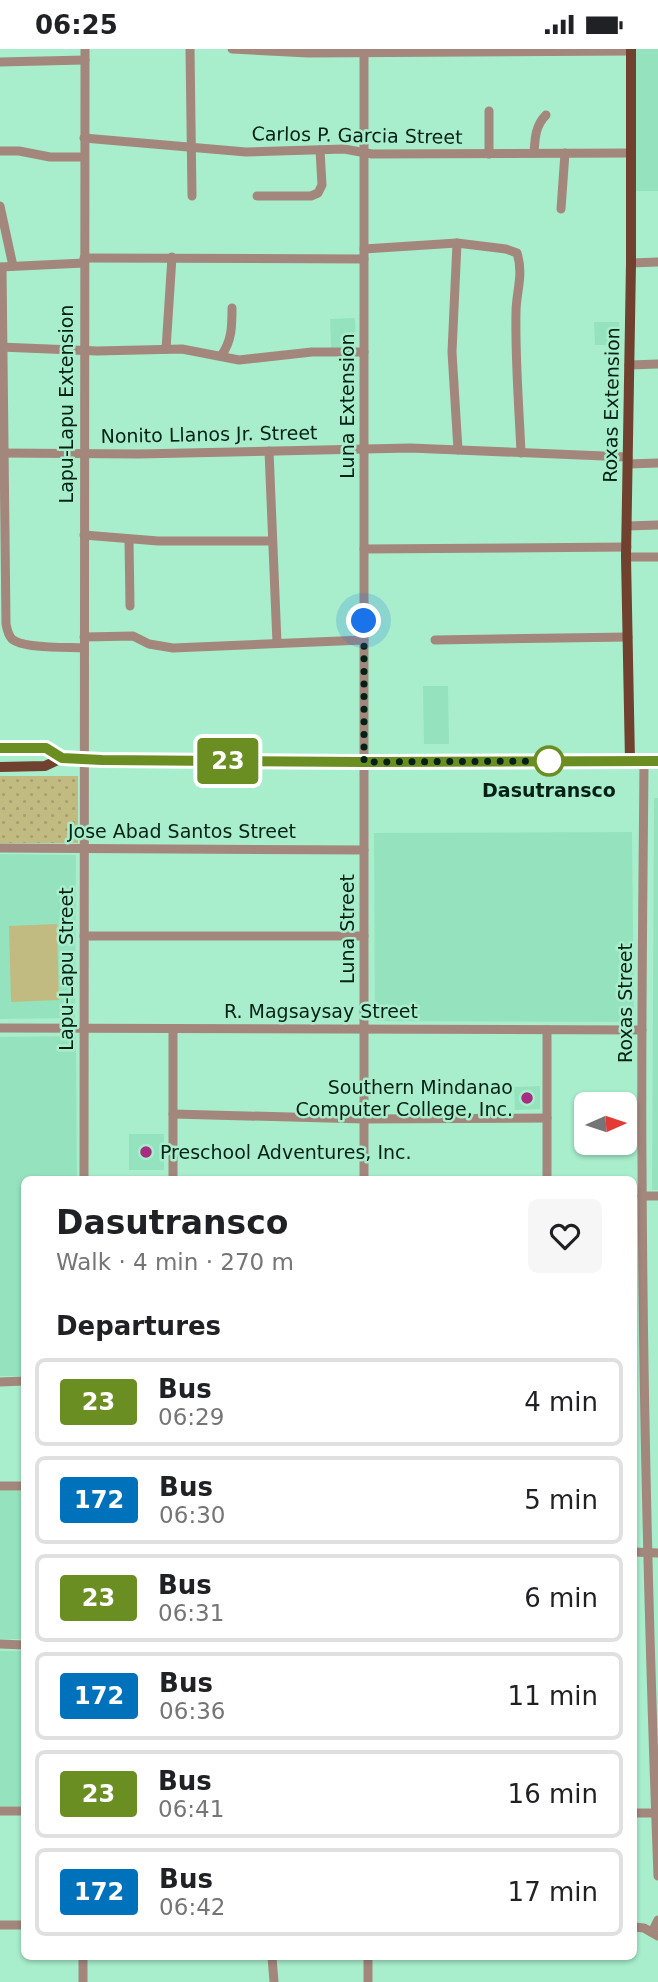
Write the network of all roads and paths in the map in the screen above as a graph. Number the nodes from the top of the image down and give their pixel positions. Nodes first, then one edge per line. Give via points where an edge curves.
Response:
1 (85, 49) edge
2 (190, 49) edge
3 (232, 49) edge
4 (364, 50) edge
5 (452, 50) edge
6 (535, 50) edge
7 (631, 50) edge
8 (85, 60) junction
9 (0, 62) edge
10 (489, 111) dead end
11 (546, 115) dead end
12 (84, 138) junction
13 (192, 147) junction
14 (320, 150) junction
15 (0, 151) edge
16 (364, 153) junction
17 (534, 153) junction
18 (565, 153) junction
19 (631, 153) junction
20 (489, 154) junction
21 (84, 157) junction
22 (192, 196) dead end
23 (257, 196) dead end
24 (0, 206) edge
25 (561, 209) dead end
26 (457, 243) junction
27 (364, 254) junction
28 (172, 257) junction
29 (84, 260) junction
30 (658, 262) edge
31 (631, 263) junction
32 (13, 266) junction
33 (1, 267) edge
34 (232, 308) dead end
35 (2, 347) edge
36 (166, 349) junction
37 (84, 350) junction
38 (364, 352) junction
39 (221, 356) junction
40 (658, 364) edge
41 (629, 365) junction
42 (2, 406) edge
43 (364, 448) junction
44 (458, 450) junction
45 (269, 451) junction
46 (2, 453) edge
47 (521, 453) junction
48 (84, 454) junction
49 (628, 460) junction
50 (658, 463) edge
51 (658, 525) edge
52 (626, 526) junction
53 (84, 535) junction
54 (129, 540) junction
55 (272, 541) junction
56 (364, 549) junction
57 (626, 552) junction
58 (658, 557) edge
59 (130, 606) dead end
60 (84, 637) junction
61 (628, 637) junction
62 (364, 640) junction
63 (435, 640) dead end
64 (277, 643) junction
65 (84, 648) junction
66 (0, 748) edge
67 (62, 758) junction
68 (84, 759) junction
69 (631, 761) junction
70 (644, 761) junction
71 (658, 761) edge
72 (364, 762) junction
73 (0, 767) edge
74 (0, 848) edge
75 (84, 848) junction
76 (364, 850) junction
77 (84, 936) junction
78 (364, 936) junction
79 (0, 1028) edge
80 (84, 1028) junction
81 (173, 1028) junction
82 (364, 1030) junction
83 (547, 1030) junction
84 (642, 1030) junction
85 (173, 1114) junction
86 (547, 1118) junction
87 (364, 1119) junction
88 (83, 1176) edge
89 (173, 1176) edge
90 (364, 1176) edge
91 (547, 1176) edge
92 (642, 1196) junction
93 (658, 1196) edge
94 (638, 1291) edge
95 (21, 1381) edge
96 (0, 1382) edge
97 (0, 1486) edge
98 (21, 1486) edge
99 (637, 1552) edge
100 (647, 1552) junction
101 (658, 1553) edge
102 (0, 1644) edge
103 (21, 1645) edge
104 (655, 1667) edge
105 (0, 1811) edge
106 (21, 1811) edge
107 (637, 1813) edge
108 (656, 1813) junction
109 (658, 1876) edge
110 (658, 1920) edge
111 (0, 1925) edge
112 (21, 1925) edge
113 (637, 1927) edge
114 (655, 1934) edge
115 (83, 1960) edge
116 (272, 1960) edge
117 (368, 1960) edge
118 (83, 1982) edge
119 (274, 1982) edge
120 (368, 1982) edge

1 - 8 street, Lapu-Lapu Extension
2 - 13 street
3 - 4 street
4 - 5 street
4 - 16 street, Luna Extension
5 - 6 street
6 - 7 street
7 - 19 main road, Roxas Extension
8 - 9 street
8 - 12 street, Lapu-Lapu Extension
10 - 20 street
11 - 17 street via 539,122
12 - 13 street, Carlos P. Garcia Street
12 - 21 street, Lapu-Lapu Extension
13 - 14 street, Carlos P. Garcia Street via 246,152
13 - 22 street
14 - 16 street, Carlos P. Garcia Street
14 - 23 street via 322,185 318,193
15 - 21 street
16 - 20 street, Carlos P. Garcia Street
16 - 27 street, Luna Extension
17 - 18 street, Carlos P. Garcia Street
17 - 20 street, Carlos P. Garcia Street
18 - 19 street, Carlos P. Garcia Street
18 - 25 street
19 - 31 main road, Roxas Extension
21 - 29 street, Lapu-Lapu Extension
24 - 32 street
26 - 27 street
26 - 44 street via 452,352
26 - 47 street via 506,249 518,256
27 - 28 street
27 - 38 street, Luna Extension
28 - 29 street
28 - 36 street
29 - 32 street
29 - 37 street, Lapu-Lapu Extension
30 - 31 street
31 - 41 main road, Roxas Extension
32 - 33 street
33 - 35 street
34 - 39 street via 232,331
35 - 37 street
35 - 42 street
36 - 37 street
36 - 39 street
37 - 48 street, Lapu-Lapu Extension
38 - 39 street via 305,352 249,360
38 - 43 street, Luna Extension
40 - 41 street
41 - 49 main road, Roxas Extension
42 - 46 street
43 - 44 street, Nonito Llanos Jr. Street
43 - 45 street, Nonito Llanos Jr. Street
43 - 56 street, Luna Extension
44 - 47 street, Nonito Llanos Jr. Street
45 - 48 street, Nonito Llanos Jr. Street
45 - 55 street
46 - 48 street, Nonito Llanos Jr. Street
46 - 65 street via 5,614 10,637 20,643
47 - 49 street, Nonito Llanos Jr. Street
48 - 53 street, Lapu-Lapu Extension
49 - 50 street, Nonito Llanos Jr. Street
49 - 52 main road, Roxas Extension
51 - 52 street
52 - 57 main road, Roxas Extension
53 - 54 street
53 - 60 street, Lapu-Lapu Extension
54 - 55 street
54 - 59 street
55 - 64 street
56 - 57 street
56 - 62 street, Luna Extension
57 - 58 street
57 - 61 main road, Roxas Extension
60 - 64 street via 133,636 167,648
60 - 65 street, Lapu-Lapu Extension
61 - 63 street
61 - 69 main road, Roxas Extension
62 - 64 street
62 - 72 street, Luna Extension
65 - 68 street, Lapu-Lapu Extension
66 - 67 main road via 46,748
67 - 68 main road
67 - 73 main road via 45,766
68 - 72 main road
68 - 75 street, Lapu-Lapu Street
69 - 70 main road
69 - 72 main road
70 - 71 main road
70 - 84 street, Roxas Street
72 - 76 street, Luna Street
74 - 75 street, Jose Abad Santos Street
75 - 76 street, Jose Abad Santos Street
75 - 77 street, Lapu-Lapu Street
76 - 78 street, Luna Street
77 - 78 street
77 - 80 street, Lapu-Lapu Street
78 - 82 street, Luna Street
79 - 80 street, R. Magsaysay Street
80 - 81 street, R. Magsaysay Street
80 - 88 street, Lapu-Lapu Street
81 - 82 street, R. Magsaysay Street
81 - 85 street
82 - 83 street, R. Magsaysay Street
82 - 87 street, Luna Street
83 - 84 street, R. Magsaysay Street
83 - 86 street
84 - 92 street, Roxas Street
85 - 87 street
85 - 89 street
86 - 87 street
86 - 91 street
87 - 90 street, Luna Street
92 - 93 street
92 - 94 street, Roxas Street
94 - 100 street, Roxas Street
95 - 96 street
97 - 98 street
99 - 100 street
100 - 101 street
100 - 104 street, Roxas Street
102 - 103 street
104 - 108 street, Roxas Street
105 - 106 street
107 - 108 street
108 - 109 street, Roxas Street
110 - 114 street
111 - 112 street
113 - 114 street
115 - 118 street
116 - 119 street
117 - 120 street

